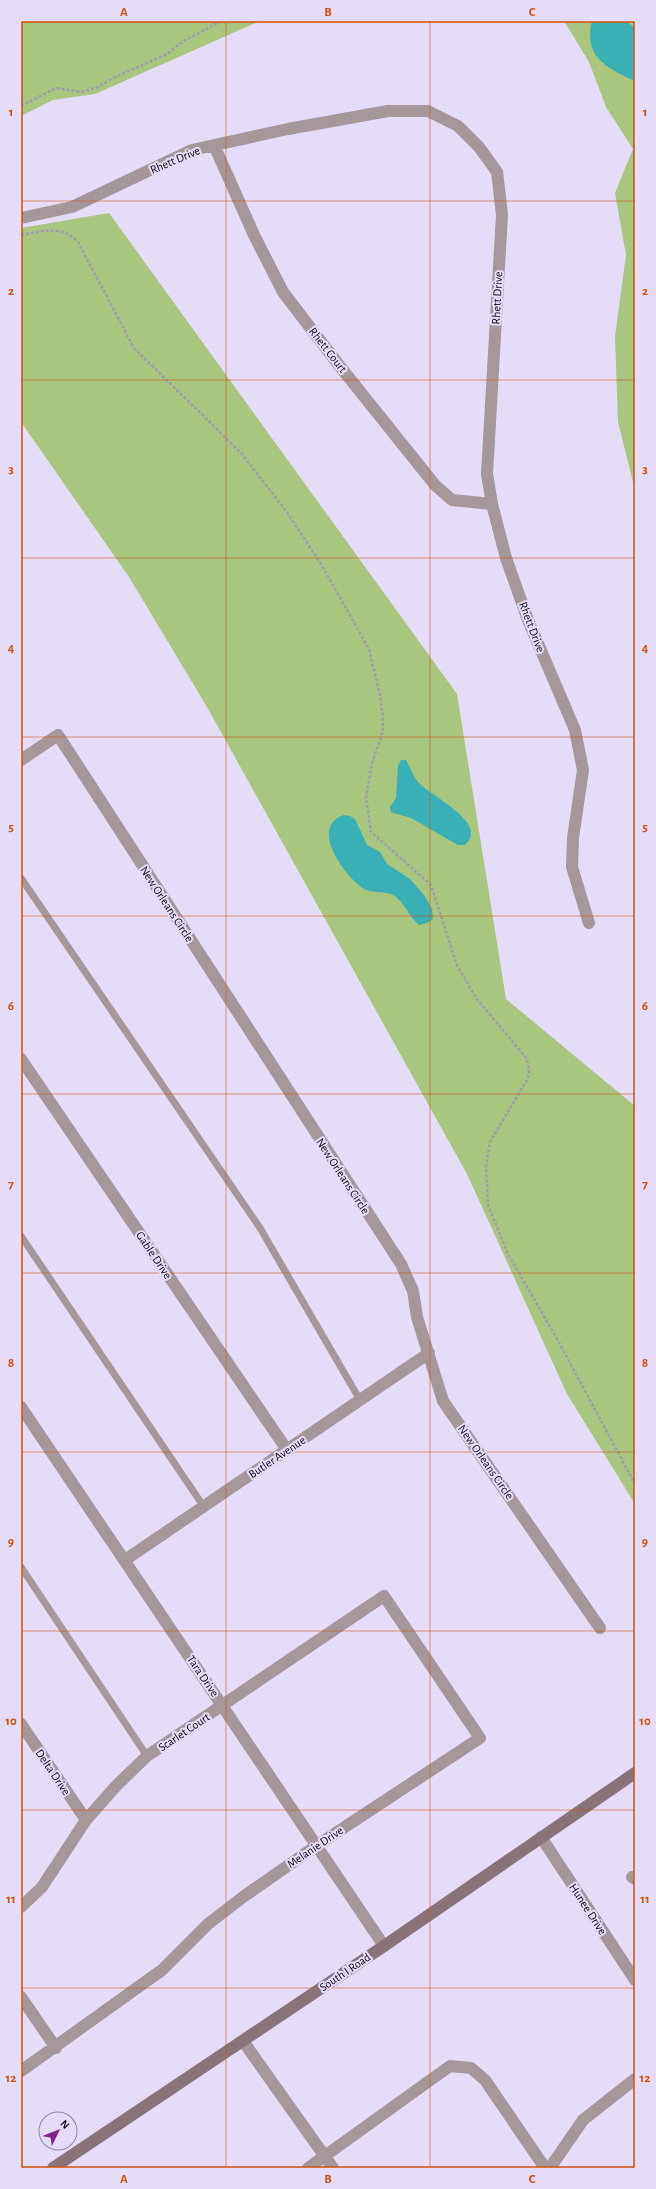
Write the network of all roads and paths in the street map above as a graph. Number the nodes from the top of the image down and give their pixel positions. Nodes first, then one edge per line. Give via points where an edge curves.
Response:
1 (221, 21) edge
2 (21, 106) edge
3 (214, 145) junction
4 (21, 218) edge
5 (21, 235) edge
6 (492, 504) junction
7 (21, 760) edge
8 (21, 878) edge
9 (589, 923) dead end
10 (21, 1059) edge
11 (21, 1236) edge
12 (429, 1353) junction
13 (360, 1400) junction
14 (21, 1407) edge
15 (287, 1450) junction
16 (635, 1484) edge
17 (204, 1506) junction
18 (125, 1560) junction
19 (21, 1567) edge
20 (384, 1596) joint
21 (600, 1628) dead end
22 (223, 1706) junction
23 (21, 1724) edge
24 (147, 1756) junction
25 (635, 1773) edge
26 (86, 1820) junction
27 (541, 1837) junction
28 (316, 1846) junction
29 (21, 1908) edge
30 (384, 1946) junction
31 (635, 1980) edge
32 (21, 1997) edge
33 (243, 2041) junction
34 (56, 2048) junction
35 (21, 2071) edge
36 (635, 2079) edge
37 (325, 2157) junction
38 (53, 2168) edge
39 (308, 2168) edge
40 (333, 2168) edge
41 (545, 2168) edge
42 (550, 2168) edge

1 - 2 path via 182,42 167,54 98,87 81,92 56,88
3 - 4 street, Rhett Drive via 192,150 72,207
3 - 6 street, Rhett Court via 254,235 283,292 338,364 436,485 452,500
3 - 6 street, Rhett Drive via 388,111 428,112 458,126 479,147 497,172 502,215 487,474
5 - 16 path via 49,229 72,236 78,242 134,348 241,453 286,511 322,564 369,649 383,718 383,731 372,763 366,798 371,832 431,885 457,965 476,998 527,1059 527,1080 490,1142 486,1167 488,1205 508,1254
6 - 9 street, Rhett Drive via 506,558 528,620 575,730 583,770 573,838 572,867
7 - 12 street, New Orleans Circle via 58,735 400,1264 413,1291 417,1317
8 - 13 lane via 260,1228
10 - 15 street, Gable Drive
11 - 17 lane
12 - 13 street, Butler Avenue
12 - 21 street, New Orleans Circle via 443,1401
13 - 15 street, Butler Avenue
14 - 18 street, Tara Drive
15 - 17 street, Butler Avenue
17 - 18 street, Butler Avenue
18 - 22 street, Tara Drive
19 - 24 lane
20 - 22 street, Scarlet Court
20 - 28 street, Melanie Drive via 480,1738
22 - 24 street, Scarlet Court
22 - 28 street, Tara Drive
23 - 26 street, Delta Drive
24 - 26 street, Scarlet Court
25 - 27 main road, South I Road
26 - 29 street, Scarlet Court via 42,1886
27 - 30 main road, South I Road
27 - 31 street, Hunee Drive
28 - 30 street, Tara Drive
28 - 34 street, Melanie Drive via 237,1901 208,1924 162,1970
30 - 33 main road, South I Road
32 - 34 street
33 - 37 street
33 - 38 main road, South I Road
34 - 35 street, Melanie Drive
36 - 42 street via 583,2120
37 - 39 street
37 - 40 street
37 - 41 street via 450,2066 471,2068 485,2080

